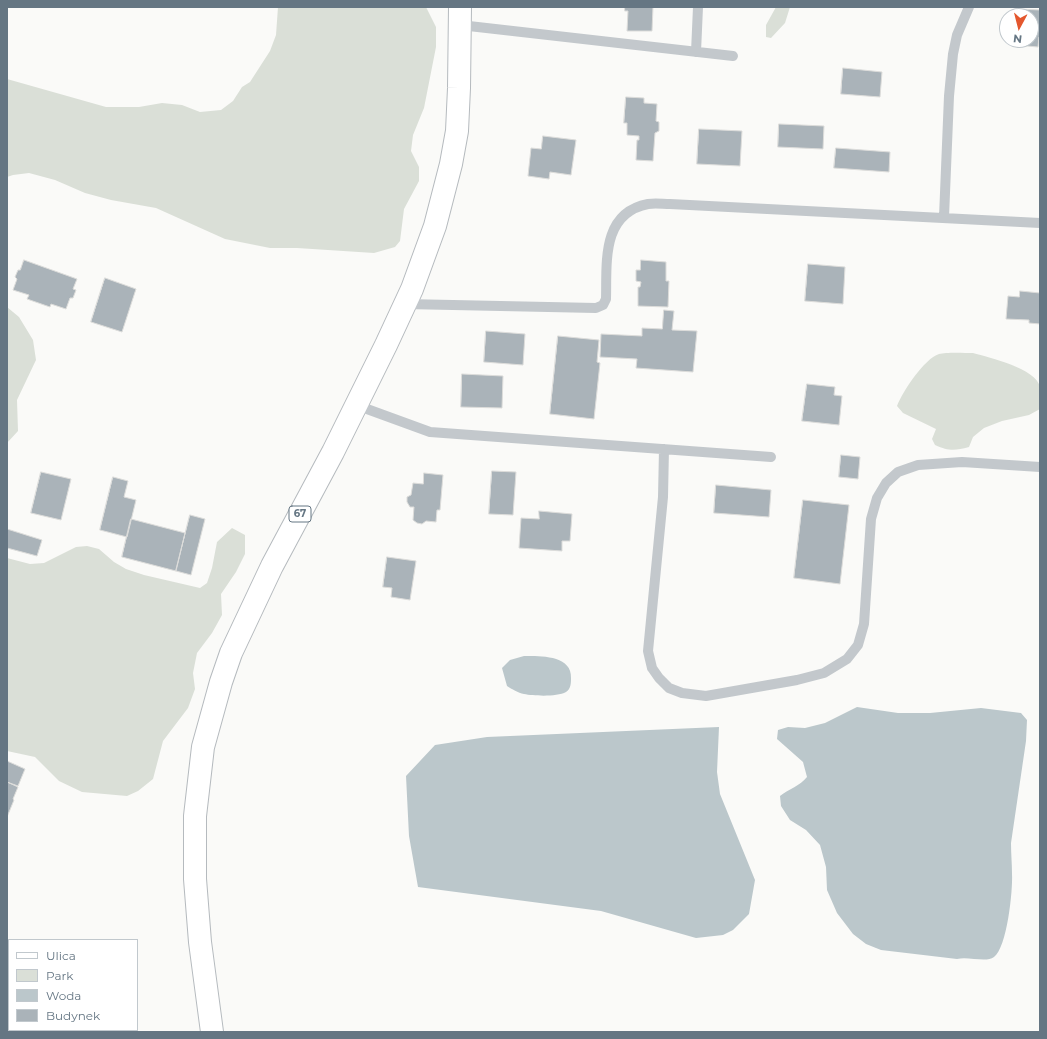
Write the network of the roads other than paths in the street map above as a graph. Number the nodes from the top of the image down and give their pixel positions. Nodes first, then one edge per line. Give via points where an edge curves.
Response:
1 (698, 7) edge
2 (969, 7) edge
3 (460, 16) edge
4 (696, 52) junction
5 (733, 56) dead end
6 (944, 217) junction
7 (1040, 223) edge
8 (405, 304) junction
9 (356, 405) junction
10 (664, 449) junction
11 (770, 457) dead end
12 (1040, 467) edge
13 (212, 1032) edge

1 - 4 lane
2 - 6 lane via 957,35 953,54
3 - 4 lane
3 - 8 main road, 67 via 457,131 435,226
4 - 5 lane
6 - 7 lane
6 - 8 lane via 648,204 633,209 618,221 615,227 609,243 606,299 603,305 596,308
8 - 9 main road, 67
9 - 10 lane via 430,432
9 - 13 main road, 67 via 272,566 239,636 221,682 203,747 195,816 195,879
10 - 11 lane
10 - 12 lane via 663,497 648,651 652,668 669,688 682,693 706,696 824,674 847,659 858,645 864,624 871,518 877,498 886,483 898,472 918,465 962,462

